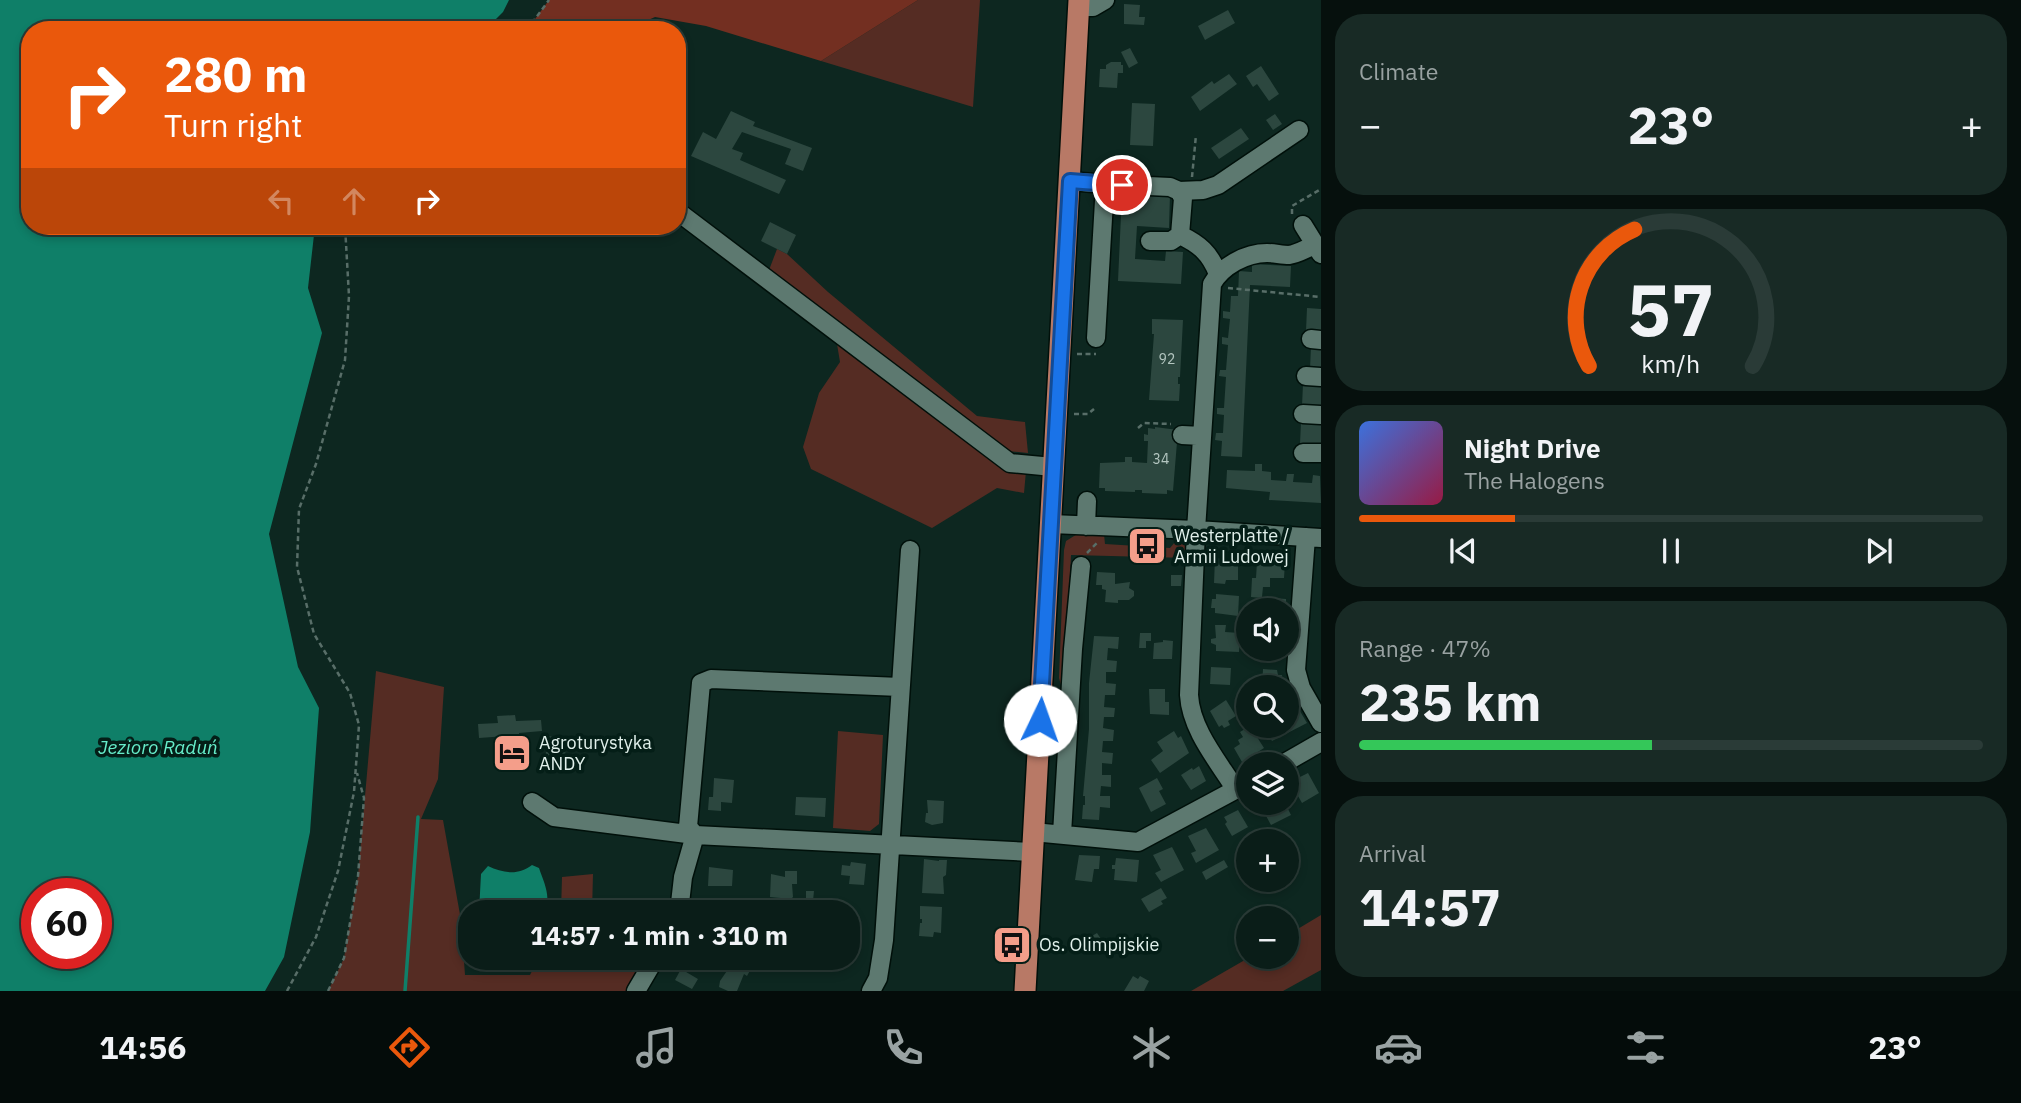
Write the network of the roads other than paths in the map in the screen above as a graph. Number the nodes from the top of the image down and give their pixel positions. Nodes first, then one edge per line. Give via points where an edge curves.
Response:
1 (1105, 0) edge
2 (1079, 4) edge
3 (1299, 130) dead end
4 (1070, 181) junction
5 (1105, 184) junction
6 (1185, 191) junction
7 (686, 218) edge
8 (1303, 225) dead end
9 (1180, 235) junction
10 (1150, 242) dead end
11 (1318, 250) edge
12 (1221, 281) junction
13 (1096, 346) road end
14 (1303, 414) dead end
15 (1321, 415) edge
16 (1181, 430) road end
17 (1202, 436) junction
18 (1053, 467) junction
19 (1087, 500) dead end
20 (1051, 524) junction
21 (1086, 526) junction
22 (1196, 530) junction
23 (1313, 537) edge
24 (910, 550) dead end
25 (1081, 566) road end
26 (900, 687) junction
27 (1321, 723) edge
28 (1321, 742) edge
29 (1299, 754) edge
30 (1236, 779) edge
31 (1236, 790) edge
32 (532, 802) dead end
33 (1062, 834) junction
34 (695, 835) junction
35 (1033, 842) junction
36 (891, 846) junction
37 (680, 900) edge
38 (648, 970) edge
39 (636, 991) edge
40 (871, 991) edge
41 (1026, 991) edge

1 - 2 street via 1093,7
2 - 4 main road
3 - 6 street via 1218,185
4 - 5 street
4 - 18 main road
5 - 6 street
5 - 13 street
6 - 9 street
7 - 18 street via 1010,463
8 - 11 street
9 - 10 street via 1171,241
9 - 12 street via 1206,252
11 - 12 street via 1254,254 1226,267
12 - 17 street via 1212,284
14 - 15 street
16 - 17 street
17 - 22 street
18 - 20 main road
19 - 21 street
20 - 21 street
20 - 35 main road
21 - 22 street
22 - 23 street
22 - 30 street via 1190,709
23 - 27 street via 1296,670
24 - 26 street
25 - 33 street
26 - 34 street via 711,679 701,683 688,827
26 - 36 street
28 - 29 street
31 - 33 street via 1138,842
32 - 34 street via 554,817
33 - 35 street
34 - 36 street
34 - 37 street
35 - 36 street
35 - 41 main road
36 - 40 street via 884,940 878,978
38 - 39 street

